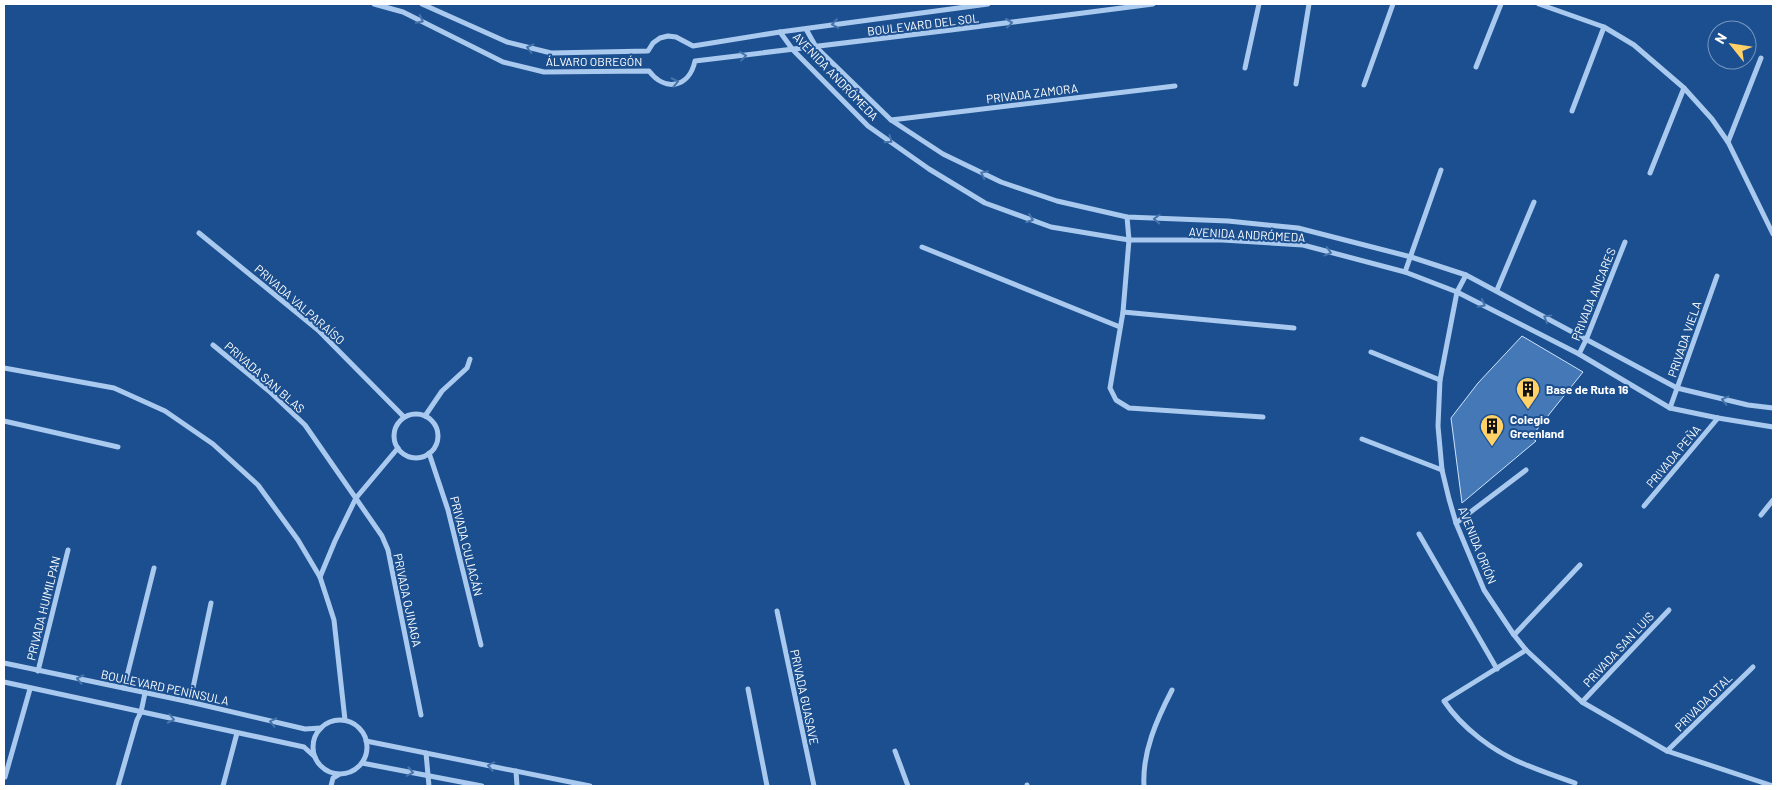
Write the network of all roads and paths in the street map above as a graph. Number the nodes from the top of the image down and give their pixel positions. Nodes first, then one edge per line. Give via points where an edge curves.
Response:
1 (374, 4) edge
2 (422, 4) edge
3 (988, 4) edge
4 (1153, 4) edge
5 (1259, 4) edge
6 (1309, 4) edge
7 (1393, 4) edge
8 (1501, 4) edge
9 (1539, 4) edge
10 (1604, 27) junction
11 (806, 28) junction
12 (780, 32) junction
13 (693, 46) joint
14 (816, 47) junction
15 (793, 50) junction
16 (1761, 58) dead end
17 (695, 61) joint
18 (1476, 67) dead end
19 (1245, 68) dead end
20 (1296, 84) dead end
21 (1364, 85) dead end
22 (1175, 86) dead end
23 (1684, 88) junction
24 (1572, 111) dead end
25 (891, 120) junction
26 (1728, 142) junction
27 (1441, 170) dead end
28 (1650, 173) dead end
29 (1534, 202) dead end
30 (1127, 217) junction
31 (200, 233) dead end
32 (1773, 233) edge
33 (1129, 240) junction
34 (1626, 242) dead end
35 (922, 247) dead end
36 (1411, 256) junction
37 (1405, 272) junction
38 (1466, 275) junction
39 (1717, 276) dead end
40 (1497, 290) junction
41 (1457, 292) junction
42 (1123, 312) junction
43 (1120, 327) junction
44 (1294, 328) dead end
45 (1586, 340) junction
46 (213, 345) dead end
47 (1371, 352) dead end
48 (1579, 354) junction
49 (470, 359) dead end
50 (4, 368) edge
51 (1440, 380) junction
52 (1678, 388) junction
53 (1670, 408) junction
54 (1773, 408) edge
55 (425, 416) junction
56 (404, 417) junction
57 (1263, 417) dead end
58 (1718, 418) junction
59 (4, 421) edge
60 (1773, 427) edge
61 (1362, 439) dead end
62 (118, 447) dead end
63 (398, 448) junction
64 (429, 453) junction
65 (1442, 470) junction
66 (1526, 470) dead end
67 (356, 498) junction
68 (1773, 500) edge
69 (1644, 506) dead end
70 (1761, 515) dead end
71 (1456, 523) junction
72 (1420, 534) dead end
73 (68, 550) dead end
74 (1580, 565) dead end
75 (154, 568) dead end
76 (320, 577) junction
77 (211, 603) dead end
78 (1669, 610) dead end
79 (777, 611) dead end
80 (1514, 636) junction
81 (481, 645) dead end
82 (1526, 650) junction
83 (4, 663) edge
84 (1753, 666) dead end
85 (1497, 668) junction
86 (38, 671) junction
87 (4, 682) edge
88 (124, 688) junction
89 (30, 689) junction
90 (748, 690) dead end
91 (1172, 690) dead end
92 (145, 693) junction
93 (190, 702) junction
94 (1582, 702) junction
95 (141, 712) junction
96 (421, 715) dead end
97 (345, 720) junction
98 (321, 728) junction
99 (238, 733) junction
100 (366, 741) junction
101 (895, 751) dead end
102 (1667, 751) junction
103 (426, 753) junction
104 (315, 757) junction
105 (362, 763) junction
106 (516, 771) junction
107 (338, 774) junction
108 (428, 776) junction
109 (5, 777) edge
110 (1575, 782) dead end
111 (118, 786) edge
112 (223, 786) edge
113 (331, 786) edge
114 (429, 786) edge
115 (482, 786) edge
116 (517, 786) edge
117 (590, 786) edge
118 (767, 786) edge
119 (814, 786) edge
120 (908, 786) edge
121 (1144, 786) edge
122 (1773, 786) edge

1 -> 17 street, ÁLVARO OBREGÓN via 403,12 503,62 544,72 649,71 662,83 677,84 690,75
13 -> 2 street, ÁLVARO OBREGÓN via 668,36 653,43 648,51 551,53 507,42
3 -> 11 street, BOULEVARD DEL SOL
14 -> 4 street, BOULEVARD DEL SOL
5 - 19 street
6 - 20 street
7 - 21 street
8 - 18 street
9 - 10 street
10 - 23 street via 1634,45
10 - 24 street
11 - 12 street, BOULEVARD DEL SOL
11 - 14 street, AVENIDA ANDRÓMEDA
12 - 13 street, BOULEVARD DEL SOL
12 - 15 street, AVENIDA ANDRÓMEDA
14 - 15 street, BOULEVARD DEL SOL
14 - 25 street, AVENIDA ANDRÓMEDA
17 -> 15 street, BOULEVARD DEL SOL
15 -> 33 street, AVENIDA ANDRÓMEDA via 868,126 985,203 1051,227
16 - 26 street
22 - 25 street, PRIVADA ZAMORA
23 - 26 street
23 - 28 street
30 -> 25 street, AVENIDA ANDRÓMEDA via 1057,201 1001,182 943,154
26 - 32 street
27 - 36 street
29 - 40 street
30 - 33 street
36 -> 30 street, AVENIDA ANDRÓMEDA via 1298,228
31 - 56 street, PRIVADA VALPARAÍSO via 318,330
33 -> 37 street, AVENIDA ANDRÓMEDA via 1222,240 1303,245
33 - 42 street
34 - 45 street, PRIVADA ANCARES
35 - 43 street
36 - 37 street
36 - 38 street, AVENIDA ANDRÓMEDA
37 - 41 street, AVENIDA ANDRÓMEDA
38 - 40 street, AVENIDA ANDRÓMEDA
38 - 41 street, AVENIDA ORIÓN
39 - 52 street, PRIVADA VIELA
45 -> 40 street, AVENIDA ANDRÓMEDA
41 -> 48 street, AVENIDA ANDRÓMEDA
41 - 51 street, AVENIDA ORIÓN
42 - 43 street
42 - 44 street
43 - 57 street via 1110,388 1122,404 1129,408
45 - 48 street, PRIVADA ANCARES
45 - 52 street, AVENIDA ANDRÓMEDA
46 - 67 street, PRIVADA SAN BLAS via 305,425
47 - 51 street
48 - 53 street, AVENIDA ANDRÓMEDA
49 - 55 street via 467,368 442,390
50 - 76 street via 114,388 165,411 212,444 258,485
51 - 65 street, AVENIDA ORIÓN via 1438,426
52 - 53 street, PRIVADA VIELA
54 -> 52 street, AVENIDA ANDRÓMEDA
53 - 58 street, AVENIDA ANDRÓMEDA
55 - 56 street
55 - 64 street via 437,433 434,448
56 - 63 street via 395,428
58 - 60 street, AVENIDA ANDRÓMEDA
58 - 69 street, PRIVADA PEÑA
59 - 62 street
61 - 65 street
63 - 64 street via 409,456
63 - 67 street
64 - 81 street, PRIVADA CULIACÁN via 448,510
65 - 71 street, AVENIDA ORIÓN
66 - 71 street
67 - 76 street
67 - 96 street, PRIVADA OJINAGA via 388,550
68 - 70 street
71 - 80 street, AVENIDA ORIÓN via 1484,590
72 - 85 street
73 - 86 street, PRIVADA HUIMILPAN
74 - 80 street
75 - 88 street
76 - 97 street via 334,620
77 - 93 street
78 - 94 street, PRIVADA SAN LUIS
79 - 119 street, PRIVADA GUASAVE
80 - 82 street, AVENIDA ORIÓN
82 - 85 street
82 - 94 street, AVENIDA ORIÓN
83 - 86 street, BOULEVARD PENÍNSULA
84 - 102 street, PRIVADA OTAL
85 - 110 street via 1444,701 1451,712 1485,743 1515,760
88 -> 86 street, BOULEVARD PENÍNSULA
87 - 89 street
88 - 92 street, BOULEVARD PENÍNSULA
89 - 95 street
89 - 109 street
90 - 118 street
91 - 121 street via 1152,731
92 - 93 street, BOULEVARD PENÍNSULA
92 - 95 street
98 -> 93 street, BOULEVARD PENÍNSULA via 305,730
94 - 102 street, AVENIDA ORIÓN
95 -> 99 street
95 - 111 street
97 - 98 street via 336,720
97 - 100 street via 361,729
98 - 104 street via 313,744
99 - 104 street via 304,747
99 - 112 street
100 - 103 street
100 - 105 street via 366,755
101 - 120 street
102 - 122 street, AVENIDA ORIÓN
106 -> 103 street
103 - 108 street
104 - 107 street via 322,768
105 - 107 street via 356,770
105 -> 108 street
106 - 116 street
106 - 117 street
107 - 113 street
108 - 114 street
108 - 115 street

